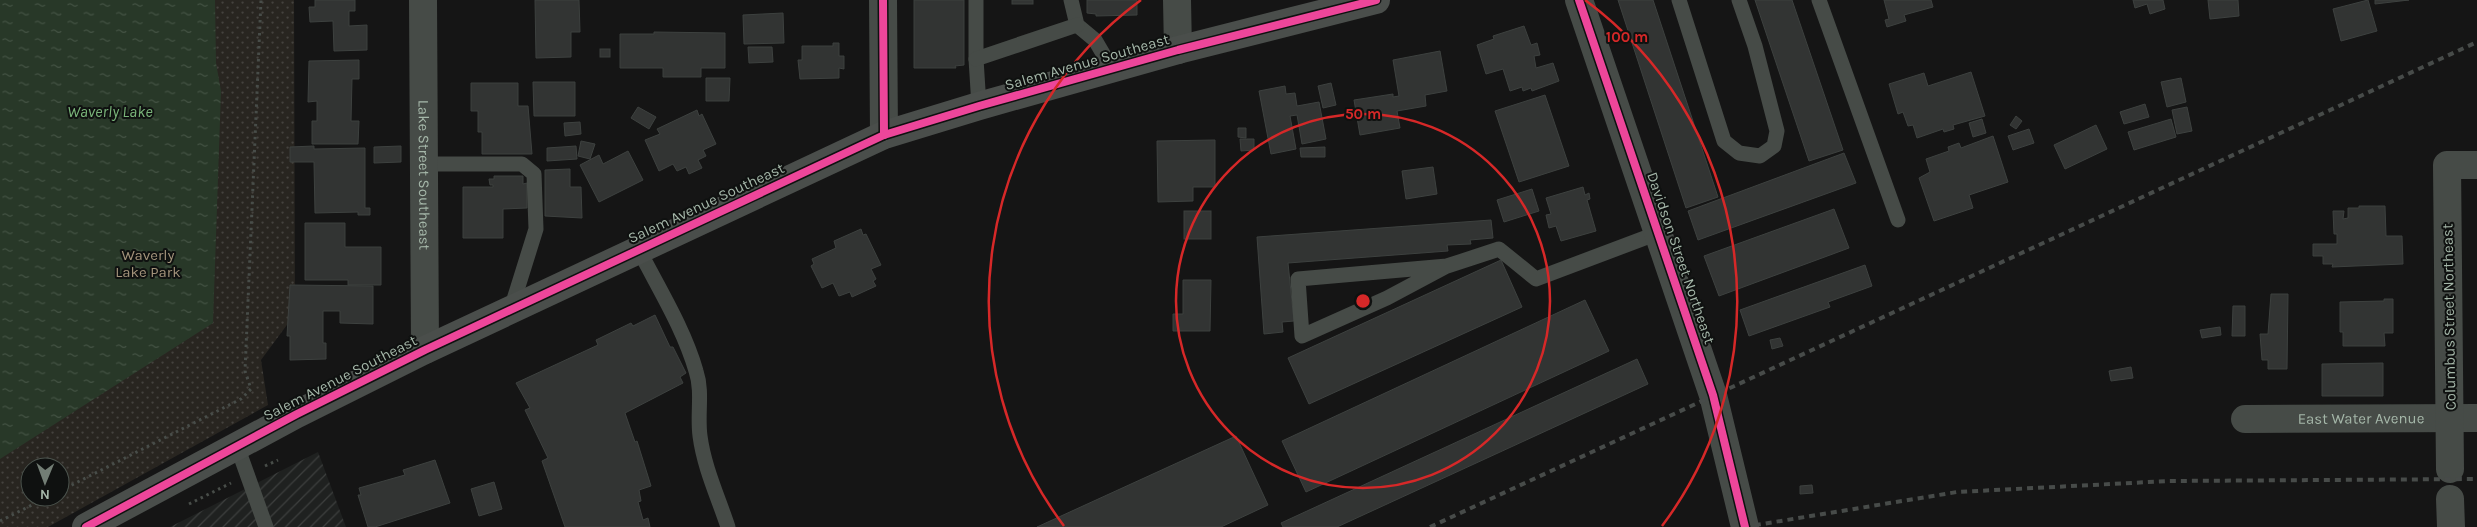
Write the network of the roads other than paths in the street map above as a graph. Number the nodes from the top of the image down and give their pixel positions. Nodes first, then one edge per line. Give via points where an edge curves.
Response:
1 (422, 0) edge
2 (883, 0) edge
3 (976, 0) edge
4 (1071, 0) edge
5 (1178, 0) edge
6 (1376, 0) edge
7 (1579, 0) edge
8 (1678, 0) edge
9 (1739, 0) edge
10 (1820, 0) edge
11 (1077, 25) junction
12 (1178, 50) junction
13 (976, 59) junction
14 (1112, 69) junction
15 (979, 106) junction
16 (884, 135) junction
17 (424, 164) junction
18 (2477, 165) edge
19 (1898, 220) dead end
20 (1658, 233) junction
21 (639, 250) junction
22 (1447, 266) junction
23 (512, 309) junction
24 (425, 350) junction
25 (2450, 418) junction
26 (2477, 418) edge
27 (2245, 420) dead end
28 (236, 446) junction
29 (2450, 469) dead end
30 (2450, 499) dead end
31 (86, 527) edge
32 (266, 527) edge
33 (728, 527) edge
34 (1745, 527) edge
35 (2451, 527) edge

1 - 17 street, Lake Street Southeast
2 - 16 street
3 - 13 lane
4 - 11 lane
5 - 12 street
6 - 12 main road, Salem Avenue Southeast
7 - 20 street, Davidson Street Northeast
8 - 9 lane via 1724,141 1739,153 1760,156 1774,146 1777,131 1755,46
10 - 19 lane
11 - 13 lane
11 - 14 lane via 1095,40
12 - 14 main road, Salem Avenue Southeast
13 - 15 lane
14 - 15 main road, Salem Avenue Southeast
15 - 16 main road, Salem Avenue Southeast
16 - 21 main road, Salem Avenue Southeast
17 - 23 lane via 522,164 534,174 536,229
17 - 24 street, Lake Street Southeast
18 - 25 street, Columbus Street Northeast via 2447,165
20 - 22 lane via 1536,279 1499,249
20 - 34 street, Davidson Street Northeast via 1713,395
21 - 23 main road, Salem Avenue Southeast
21 - 33 lane via 681,333 696,371 704,457
22 - 22 lane via 1298,279 1302,336 1387,298
23 - 24 main road, Salem Avenue Southeast
24 - 28 main road, Salem Avenue Southeast
25 - 26 street, East Water Avenue
25 - 27 street, East Water Avenue
25 - 29 street, Columbus Street Northeast
28 - 31 main road, Salem Avenue Southeast
28 - 32 lane
30 - 35 street

